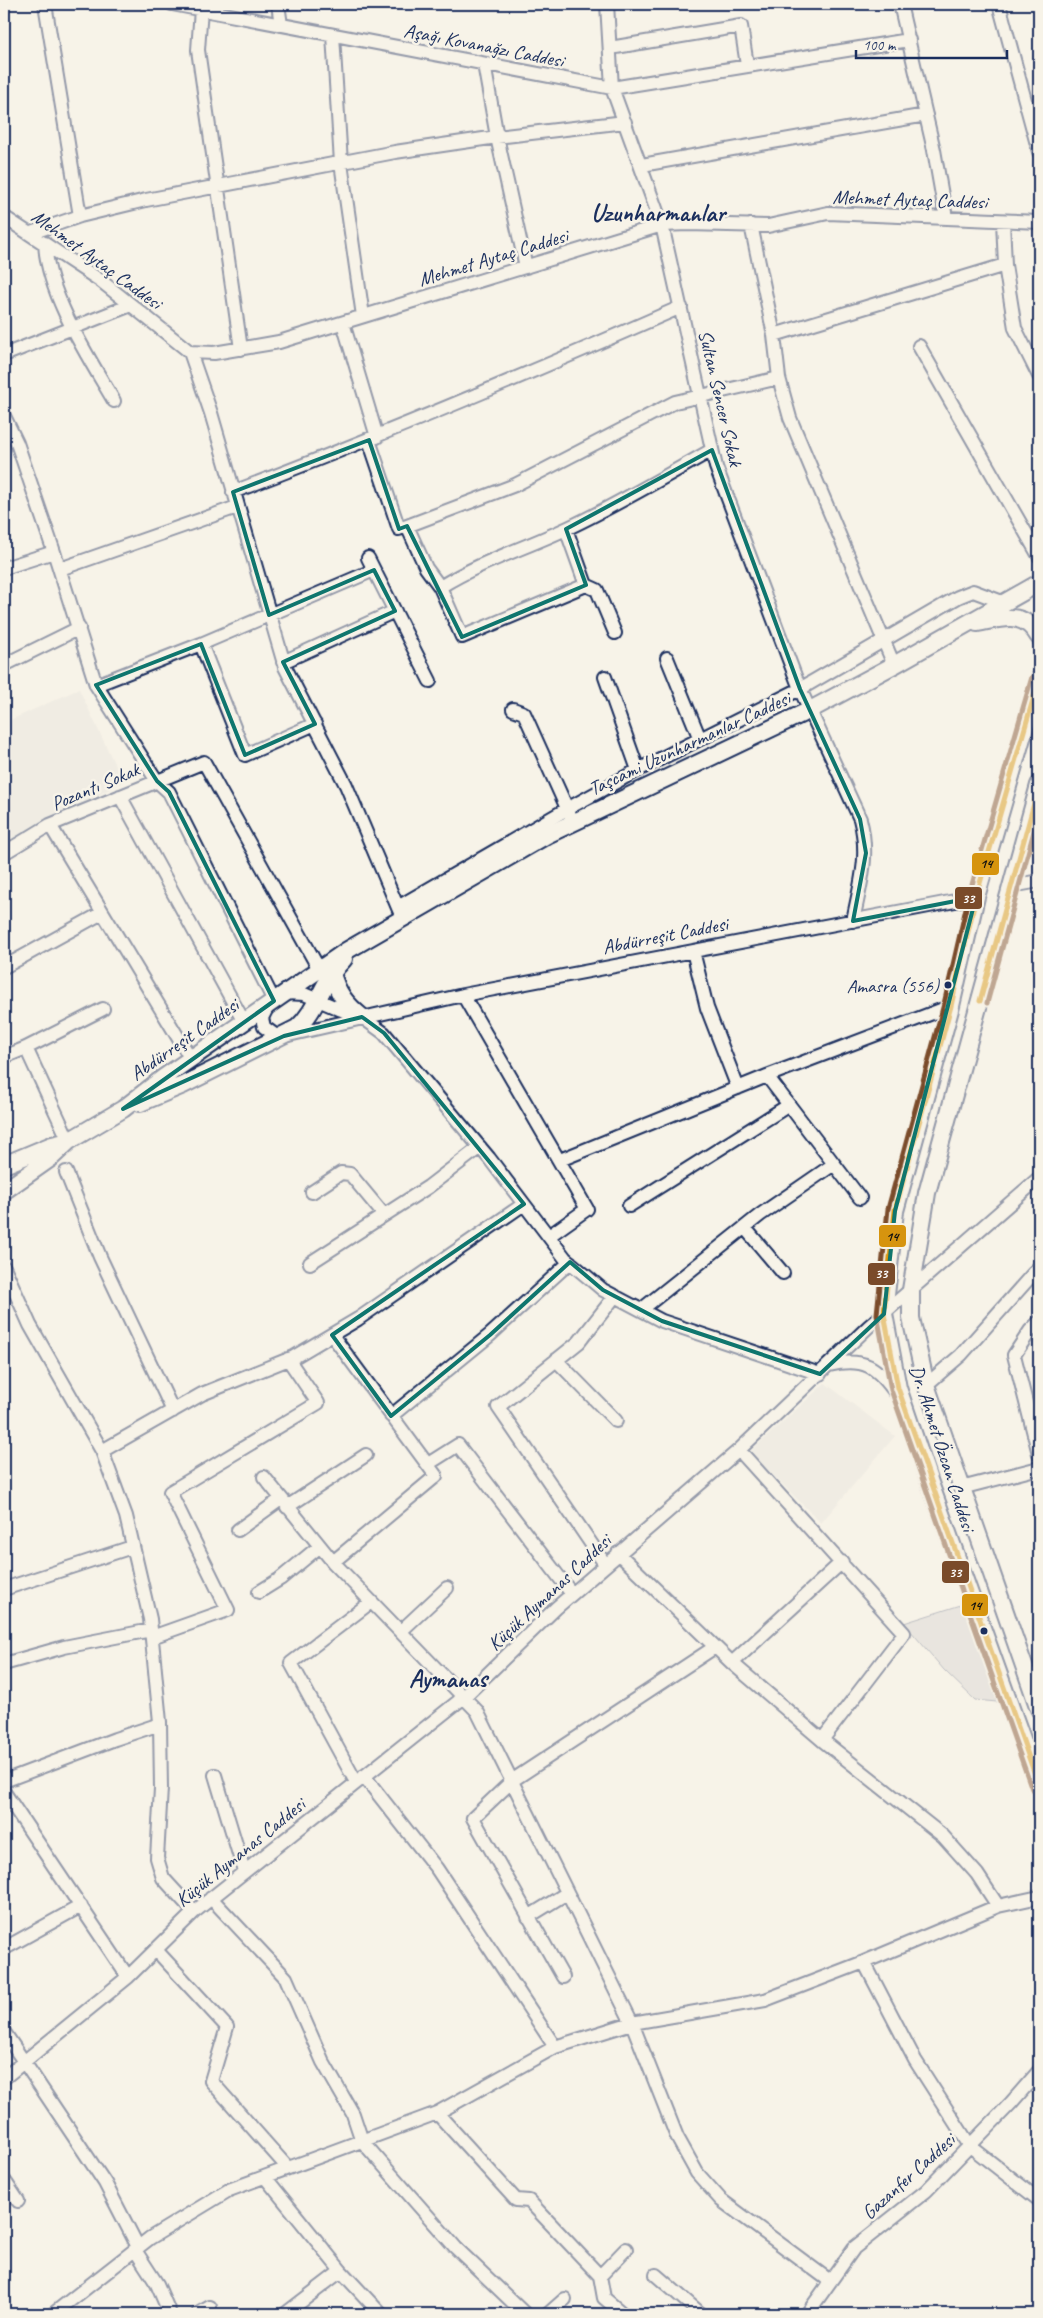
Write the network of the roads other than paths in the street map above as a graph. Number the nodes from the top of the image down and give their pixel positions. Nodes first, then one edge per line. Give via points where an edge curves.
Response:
1 (45, 4) edge
2 (172, 4) edge
3 (278, 4) edge
4 (607, 4) edge
5 (900, 4) edge
6 (999, 4) edge
7 (201, 9) junction
8 (281, 24) junction
9 (333, 35) junction
10 (909, 40) junction
11 (610, 48) junction
12 (484, 64) junction
13 (747, 65) junction
14 (612, 88) junction
15 (926, 115) junction
16 (626, 122) junction
17 (497, 137) junction
18 (1039, 152) edge
19 (341, 163) junction
20 (642, 165) junction
21 (216, 186) junction
22 (80, 216) junction
23 (4, 217) edge
24 (946, 218) junction
25 (1003, 221) junction
26 (1039, 222) edge
27 (662, 225) junction
28 (751, 225) junction
29 (31, 233) junction
30 (45, 243) junction
31 (1005, 265) junction
32 (526, 267) junction
33 (131, 306) junction
34 (681, 307) junction
35 (363, 316) junction
36 (343, 323) junction
37 (72, 328) junction
38 (774, 335) junction
39 (919, 346) dead end
40 (241, 349) junction
41 (190, 352) junction
42 (4, 355) edge
43 (1039, 376) edge
44 (779, 378) junction
45 (700, 396) junction
46 (114, 401) dead end
47 (4, 416) edge
48 (373, 439) junction
49 (712, 450) junction
50 (233, 492) junction
51 (238, 507) junction
52 (407, 526) junction
53 (566, 528) junction
54 (54, 552) junction
55 (1039, 556) edge
56 (368, 558) dead end
57 (4, 568) edge
58 (60, 569) junction
59 (374, 570) junction
60 (1039, 583) edge
61 (586, 585) junction
62 (440, 587) junction
63 (1005, 603) junction
64 (395, 611) junction
65 (269, 615) junction
66 (964, 625) junction
67 (78, 628) junction
68 (615, 633) dead end
69 (1039, 637) edge
70 (883, 642) junction
71 (201, 644) junction
72 (667, 658) dead end
73 (284, 662) junction
74 (4, 665) edge
75 (894, 665) junction
76 (605, 677) dead end
77 (1039, 679) edge
78 (430, 681) dead end
79 (96, 685) junction
80 (800, 689) junction
81 (513, 709) dead end
82 (810, 710) junction
83 (315, 724) junction
84 (700, 739) junction
85 (638, 770) junction
86 (157, 780) junction
87 (1039, 785) edge
88 (120, 796) junction
89 (570, 816) junction
90 (50, 825) junction
91 (5, 851) edge
92 (1039, 881) edge
93 (1012, 886) junction
94 (976, 898) junction
95 (102, 913) junction
96 (400, 914) junction
97 (852, 921) junction
98 (693, 951) junction
99 (4, 966) edge
100 (325, 971) junction
101 (463, 995) junction
102 (276, 999) junction
103 (317, 999) junction
104 (951, 1006) junction
105 (103, 1009) dead end
106 (362, 1017) junction
107 (244, 1022) junction
108 (284, 1036) junction
109 (26, 1048) junction
110 (4, 1057) edge
111 (191, 1059) junction
112 (767, 1076) junction
113 (738, 1088) junction
114 (789, 1105) junction
115 (124, 1109) junction
116 (69, 1141) junction
117 (480, 1147) junction
118 (30, 1153) junction
119 (4, 1159) edge
120 (560, 1160) junction
121 (834, 1164) junction
122 (4, 1165) edge
123 (66, 1172) dead end
124 (1039, 1178) edge
125 (6, 1190) edge
126 (312, 1192) dead end
127 (860, 1198) dead end
128 (524, 1204) junction
129 (629, 1206) dead end
130 (384, 1215) junction
131 (745, 1228) junction
132 (548, 1236) junction
133 (570, 1262) junction
134 (310, 1264) dead end
135 (4, 1267) edge
136 (1039, 1267) edge
137 (783, 1273) dead end
138 (911, 1290) junction
139 (615, 1296) junction
140 (641, 1310) junction
141 (884, 1314) junction
142 (1039, 1322) edge
143 (332, 1335) junction
144 (288, 1360) junction
145 (556, 1360) junction
146 (825, 1370) junction
147 (926, 1385) junction
148 (903, 1403) junction
149 (173, 1411) junction
150 (391, 1416) junction
151 (616, 1420) dead end
152 (739, 1450) junction
153 (102, 1451) junction
154 (1039, 1454) edge
155 (366, 1455) dead end
156 (428, 1464) junction
157 (1039, 1468) edge
158 (264, 1477) dead end
159 (961, 1488) junction
160 (284, 1503) junction
161 (238, 1530) dead end
162 (320, 1546) junction
163 (132, 1547) junction
164 (618, 1553) junction
165 (333, 1562) junction
166 (842, 1562) junction
167 (605, 1564) junction
168 (4, 1588) edge
169 (447, 1588) dead end
170 (259, 1592) dead end
171 (572, 1594) junction
172 (371, 1602) junction
173 (401, 1631) junction
174 (151, 1633) junction
175 (715, 1647) junction
176 (732, 1663) junction
177 (4, 1664) edge
178 (464, 1697) junction
179 (1039, 1709) edge
180 (160, 1724) junction
181 (822, 1740) junction
182 (215, 1775) dead end
183 (360, 1779) junction
184 (513, 1780) junction
185 (4, 1781) edge
186 (1039, 1786) edge
187 (4, 1792) edge
188 (244, 1871) junction
189 (567, 1893) junction
190 (1039, 1897) edge
191 (211, 1898) junction
192 (81, 1906) junction
193 (998, 1906) junction
194 (194, 1912) junction
195 (528, 1917) junction
196 (7, 1947) dead end
197 (156, 1950) junction
198 (864, 1962) junction
199 (128, 1977) junction
200 (564, 1977) dead end
201 (632, 2023) junction
202 (4, 2032) edge
203 (555, 2047) junction
204 (24, 2063) junction
205 (1039, 2071) edge
206 (4, 2078) edge
207 (437, 2112) junction
208 (362, 2141) junction
209 (970, 2146) junction
210 (288, 2168) junction
211 (265, 2177) junction
212 (4, 2180) edge
213 (1039, 2200) edge
214 (18, 2201) dead end
215 (137, 2248) junction
216 (626, 2249) dead end
217 (341, 2271) junction
218 (656, 2275) dead end
219 (600, 2276) junction
220 (830, 2280) junction
221 (565, 2299) dead end
222 (210, 2307) dead end
223 (53, 2314) edge
224 (170, 2314) edge
225 (198, 2314) edge
226 (285, 2314) edge
227 (381, 2314) edge
228 (525, 2314) edge
229 (548, 2314) edge
230 (624, 2314) edge
231 (701, 2314) edge
232 (807, 2314) edge

1 - 22 street
2 - 7 street, Aşağı Kovanağzı Caddesi
3 - 8 street
4 - 11 street, Sultan Sencer Sokak
5 - 10 street
6 - 18 street
7 - 8 street, Aşağı Kovanağzı Caddesi
7 - 21 street via 198,50
8 - 9 street, Aşağı Kovanağzı Caddesi
9 - 12 street, Aşağı Kovanağzı Caddesi
9 - 19 street
10 - 13 street
10 - 15 street
11 - 13 street via 741,26
11 - 14 street, Sultan Sencer Sokak
12 - 14 street, Aşağı Kovanağzı Caddesi
12 - 17 street
13 - 14 street
14 - 16 street, Sultan Sencer Sokak
15 - 20 street
15 - 24 street
16 - 17 street
16 - 20 street, Sultan Sencer Sokak
17 - 19 street
17 - 32 street
19 - 21 street
19 - 35 street
20 - 27 street, Sultan Sencer Sokak
21 - 22 street
21 - 40 street
22 - 29 street
23 - 29 street, Mehmet Aytaç Caddesi
24 - 25 street, Mehmet Aytaç Caddesi
24 - 28 street, Mehmet Aytaç Caddesi via 828,213 768,226
25 - 26 street, Mehmet Aytaç Caddesi
25 - 31 street
27 - 28 street, Mehmet Aytaç Caddesi
27 - 32 street, Mehmet Aytaç Caddesi
27 - 34 street, Sultan Sencer Sokak
28 - 38 street
29 - 30 street, Mehmet Aytaç Caddesi
30 - 33 street, Mehmet Aytaç Caddesi
30 - 37 street via 46,260
31 - 38 street
31 - 43 street via 1015,328
32 - 35 street, Mehmet Aytaç Caddesi
33 - 37 street
33 - 41 street, Mehmet Aytaç Caddesi
34 - 45 street, Sultan Sencer Sokak
34 - 48 street
35 - 36 street, Mehmet Aytaç Caddesi
36 - 40 street, Mehmet Aytaç Caddesi via 279,342
36 - 48 street
37 - 42 street
37 - 46 street
38 - 44 street
39 - 55 street
40 - 41 street, Mehmet Aytaç Caddesi
41 - 50 street
44 - 45 street
44 - 70 street via 790,418
45 - 49 street, Sultan Sencer Sokak
45 - 52 street via 675,402 515,484
47 - 54 street via 17,443
48 - 50 street
48 - 52 street via 399,529
49 - 53 street via 614,506
49 - 80 street, Sultan Sencer Sokak via 725,494
50 - 51 street
51 - 58 street
51 - 65 street
52 - 62 street via 426,568
53 - 61 street
53 - 62 street via 460,574
54 - 57 street
54 - 58 street
56 - 59 street
58 - 67 street
59 - 64 street
59 - 65 street
60 - 63 main road, Taşcami Uzunharmanlar Caddesi
61 - 62 street via 462,636
61 - 68 street via 597,590
63 - 66 main road, Taşcami Uzunharmanlar Caddesi
63 - 70 street via 973,591
64 - 73 street
64 - 78 street
65 - 71 street
65 - 73 street
66 - 69 main road via 1019,618 1031,624
66 - 75 main road, Taşcami Uzunharmanlar Caddesi
67 - 74 street
67 - 79 street
70 - 75 street
70 - 80 street
71 - 79 street
71 - 83 street via 245,755
72 - 84 street
73 - 83 street
75 - 82 main road, Taşcami Uzunharmanlar Caddesi
76 - 85 street
77 - 94 main road, Dr. Ahmet Özcan Caddesi
79 - 86 street
80 - 82 street, Sultan Sencer Sokak
80 - 84 street
81 - 89 street via 524,714
82 - 89 main road, Taşcami Uzunharmanlar Caddesi
82 - 97 street, Sultan Sencer Sokak via 860,819 864,836 866,853
83 - 96 street via 346,784
84 - 85 street
85 - 89 street
86 - 88 street, Pozantı Sokak
86 - 100 street, Pozantı Sokak via 204,762
86 - 102 street via 169,792
87 - 93 main road, Dr. Ahmet Özcan Caddesi
88 - 90 street, Pozantı Sokak
88 - 107 street
89 - 96 main road, Taşcami Uzunharmanlar Caddesi via 534,842
90 - 91 street, Pozantı Sokak
90 - 95 street
92 - 93 street
93 - 138 main road, Dr. Ahmet Özcan Caddesi via 927,1193
94 - 97 street, Abdürreşit Caddesi
94 - 104 main road, Dr. Ahmet Özcan Caddesi
95 - 99 street
95 - 111 street
96 - 100 main road, Taşcami Uzunharmanlar Caddesi
97 - 98 street, Abdürreşit Caddesi
98 - 101 street, Abdürreşit Caddesi
98 - 113 street via 707,1008
100 - 102 main road, Taşcami Uzunharmanlar Caddesi
100 - 103 main road, Taşcami Uzunharmanlar Caddesi
100 - 106 main road via 344,1001
101 - 106 street, Abdürreşit Caddesi
101 - 120 street
102 - 103 street, Abdürreşit Caddesi via 297,992
102 - 107 main road, Abdürreşit Caddesi
102 - 108 street, Abdürreşit Caddesi via 262,1018 264,1028
103 - 106 street, Abdürreşit Caddesi
103 - 108 main road, Taşcami Uzunharmanlar Caddesi via 302,1024
104 - 112 street
104 - 141 main road, Dr. Ahmet Özcan Caddesi via 895,1211
105 - 109 street
106 - 108 street, Abdürreşit Caddesi
106 - 117 street via 384,1033
107 - 111 main road, Abdürreşit Caddesi
108 - 115 main road, Abdürreşit Caddesi via 183,1085
109 - 110 street
109 - 116 street
111 - 115 main road, Abdürreşit Caddesi
112 - 113 street
112 - 114 street
113 - 120 street
114 - 121 street
114 - 129 street
115 - 116 main road, Abdürreşit Caddesi
116 - 118 main road, Abdürreşit Caddesi
116 - 125 main road, Abdürreşit Caddesi
117 - 128 street
117 - 130 street via 428,1187
118 - 119 main road
118 - 122 main road, Abdürreşit Caddesi
120 - 132 street via 588,1209
121 - 127 street
121 - 131 street
122 - 125 street via 9,1178
123 - 149 street via 100,1257
124 - 138 street, Küçük Aymanas Caddesi
126 - 130 street via 341,1173 350,1174
128 - 132 street
128 - 143 street
130 - 134 street
131 - 137 street
131 - 140 street
132 - 133 street
133 - 139 street
133 - 150 street via 490,1335
135 - 153 street via 30,1325
136 - 147 street via 961,1355
138 - 141 street, Küçük Aymanas Caddesi
138 - 147 main road, Dr. Ahmet Özcan Caddesi via 911,1318
139 - 140 street
139 - 145 street via 579,1342
140 - 146 street via 662,1321
141 - 146 street, Küçük Aymanas Caddesi
141 - 148 main road, Dr. Ahmet Özcan Caddesi
142 - 154 street via 1014,1355
143 - 144 street
143 - 150 street
144 - 149 street via 202,1394
144 - 174 street via 318,1403 170,1492 228,1610
145 - 151 street
145 - 167 street via 498,1407
146 - 148 street via 856,1362 872,1366
146 - 152 street, Küçük Aymanas Caddesi
147 - 159 main road, Dr. Ahmet Özcan Caddesi
148 - 186 main road, Dr. Ahmet Özcan Caddesi
149 - 153 street
150 - 156 street
152 - 164 street, Küçük Aymanas Caddesi
152 - 166 street
153 - 163 street via 126,1516
155 - 160 street
156 - 165 street via 436,1476
156 - 171 street via 458,1445
157 - 159 street
158 - 160 street
159 - 179 main road, Dr. Ahmet Özcan Caddesi
160 - 161 street
160 - 162 street
162 - 165 street
162 - 170 street
163 - 168 street
163 - 174 street
164 - 167 street, Küçük Aymanas Caddesi
164 - 175 street
165 - 172 street
166 - 176 street
166 - 181 street via 904,1633
167 - 171 street, Küçük Aymanas Caddesi
169 - 173 street
171 - 178 street, Küçük Aymanas Caddesi
172 - 173 street
172 - 183 street via 291,1662
173 - 178 street
174 - 177 street via 64,1647
174 - 180 street
175 - 176 street
175 - 184 street
176 - 181 street
178 - 183 street, Küçük Aymanas Caddesi
178 - 184 street via 477,1711
180 - 185 street
180 - 194 street via 162,1788 157,1858 163,1878
181 - 193 street via 942,1836 977,1874
182 - 188 street
183 - 188 street, Küçük Aymanas Caddesi
183 - 203 street via 436,1869
184 - 189 street
184 - 195 street via 474,1818
187 - 192 street
188 - 191 street, Küçük Aymanas Caddesi
189 - 195 street
189 - 201 street
190 - 193 street
191 - 194 street, Küçük Aymanas Caddesi
191 - 208 street via 286,1978 323,2062 353,2114
192 - 196 street
192 - 199 street
193 - 198 street
194 - 197 street, Küçük Aymanas Caddesi
195 - 200 street
197 - 199 street, Küçük Aymanas Caddesi
197 - 210 street via 227,2027 211,2081
198 - 201 street via 765,2000
198 - 209 street via 915,2060
199 - 204 street, Küçük Aymanas Caddesi
201 - 203 street
201 - 220 street via 677,2137 697,2173 721,2200
202 - 204 street
203 - 207 street
204 - 206 street, Küçük Aymanas Caddesi
204 - 215 street via 104,2183
205 - 209 street, Gazanfer Caddesi
207 - 208 street
207 - 219 street via 516,2200 529,2201
208 - 210 street
208 - 228 street via 456,2248
209 - 213 street
209 - 220 street, Gazanfer Caddesi via 926,2191 854,2248
210 - 211 street
211 - 215 street via 229,2190
211 - 217 street
212 - 214 street
215 - 223 street
215 - 224 street
216 - 219 street
217 - 226 street
217 - 227 street
218 - 231 street
219 - 230 street via 604,2298
220 - 232 street, Gazanfer Caddesi
221 - 229 street
222 - 225 street

